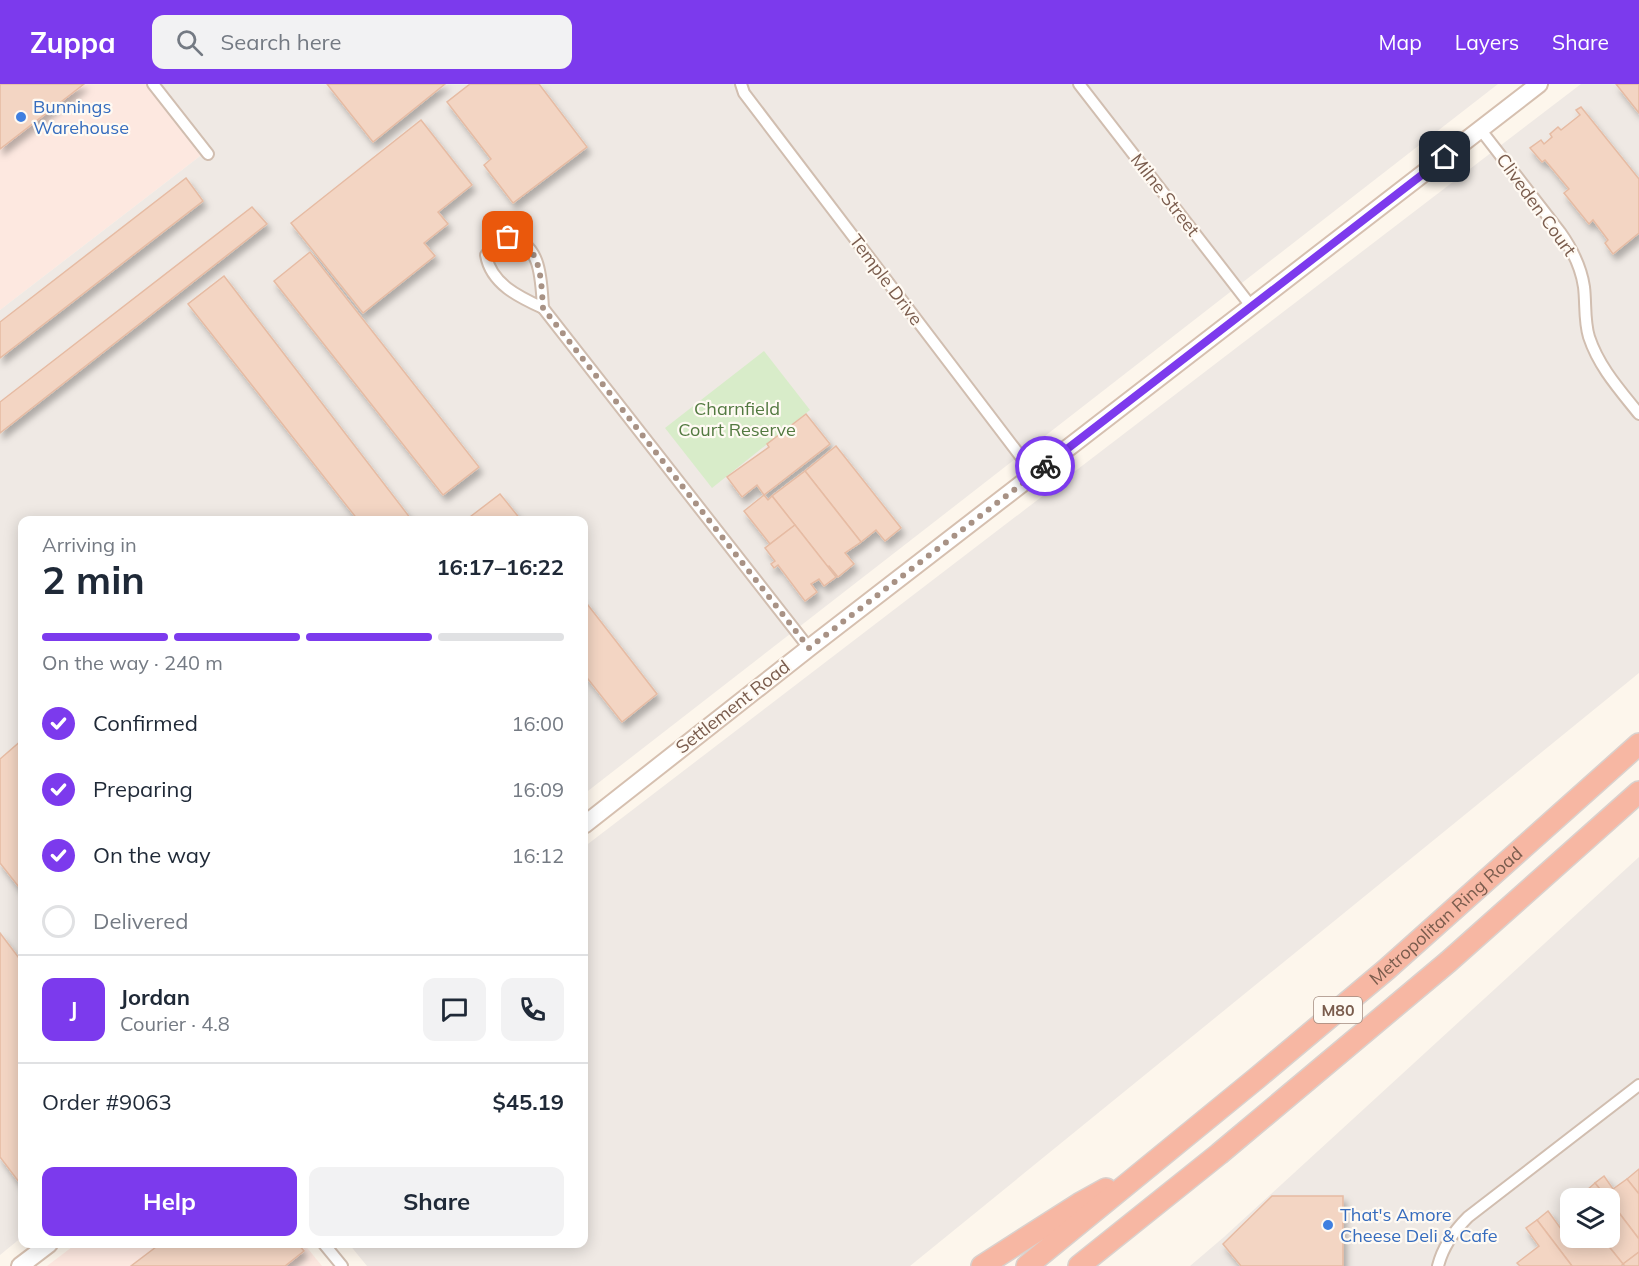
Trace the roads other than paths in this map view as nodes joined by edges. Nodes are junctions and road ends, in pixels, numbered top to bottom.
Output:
1 (153, 84) edge
2 (741, 84) edge
3 (1079, 84) edge
4 (1539, 84) edge
5 (1480, 129) junction
6 (208, 154) dead end
7 (1251, 306) junction
8 (543, 308) junction
9 (1639, 414) edge
10 (1034, 474) junction
11 (809, 648) junction
12 (1639, 744) edge
13 (1639, 792) edge
14 (588, 822) edge
15 (1639, 1085) edge
16 (1152, 1163) junction
17 (44, 1248) edge
18 (327, 1248) edge
19 (20, 1266) edge
20 (342, 1266) edge
21 (982, 1266) edge
22 (1027, 1266) edge
23 (1079, 1266) edge
24 (1438, 1266) edge

1 - 6 street
2 - 10 street, Temple Drive
3 - 7 street, Milne Street
4 - 5 main road, Settlement Road
5 - 7 main road, Settlement Road
5 - 9 street, Cliveden Court
7 - 10 main road, Settlement Road
8 - 8 street
8 - 11 street
10 - 11 main road, Settlement Road
11 - 14 main road, Settlement Road
12 - 16 highway, Metropolitan Ring Road / M80
13 - 23 highway, Metropolitan Ring Road / M80
15 - 24 street
16 - 21 highway
16 - 22 highway, Metropolitan Ring Road / M80
17 - 19 main road
18 - 20 street

